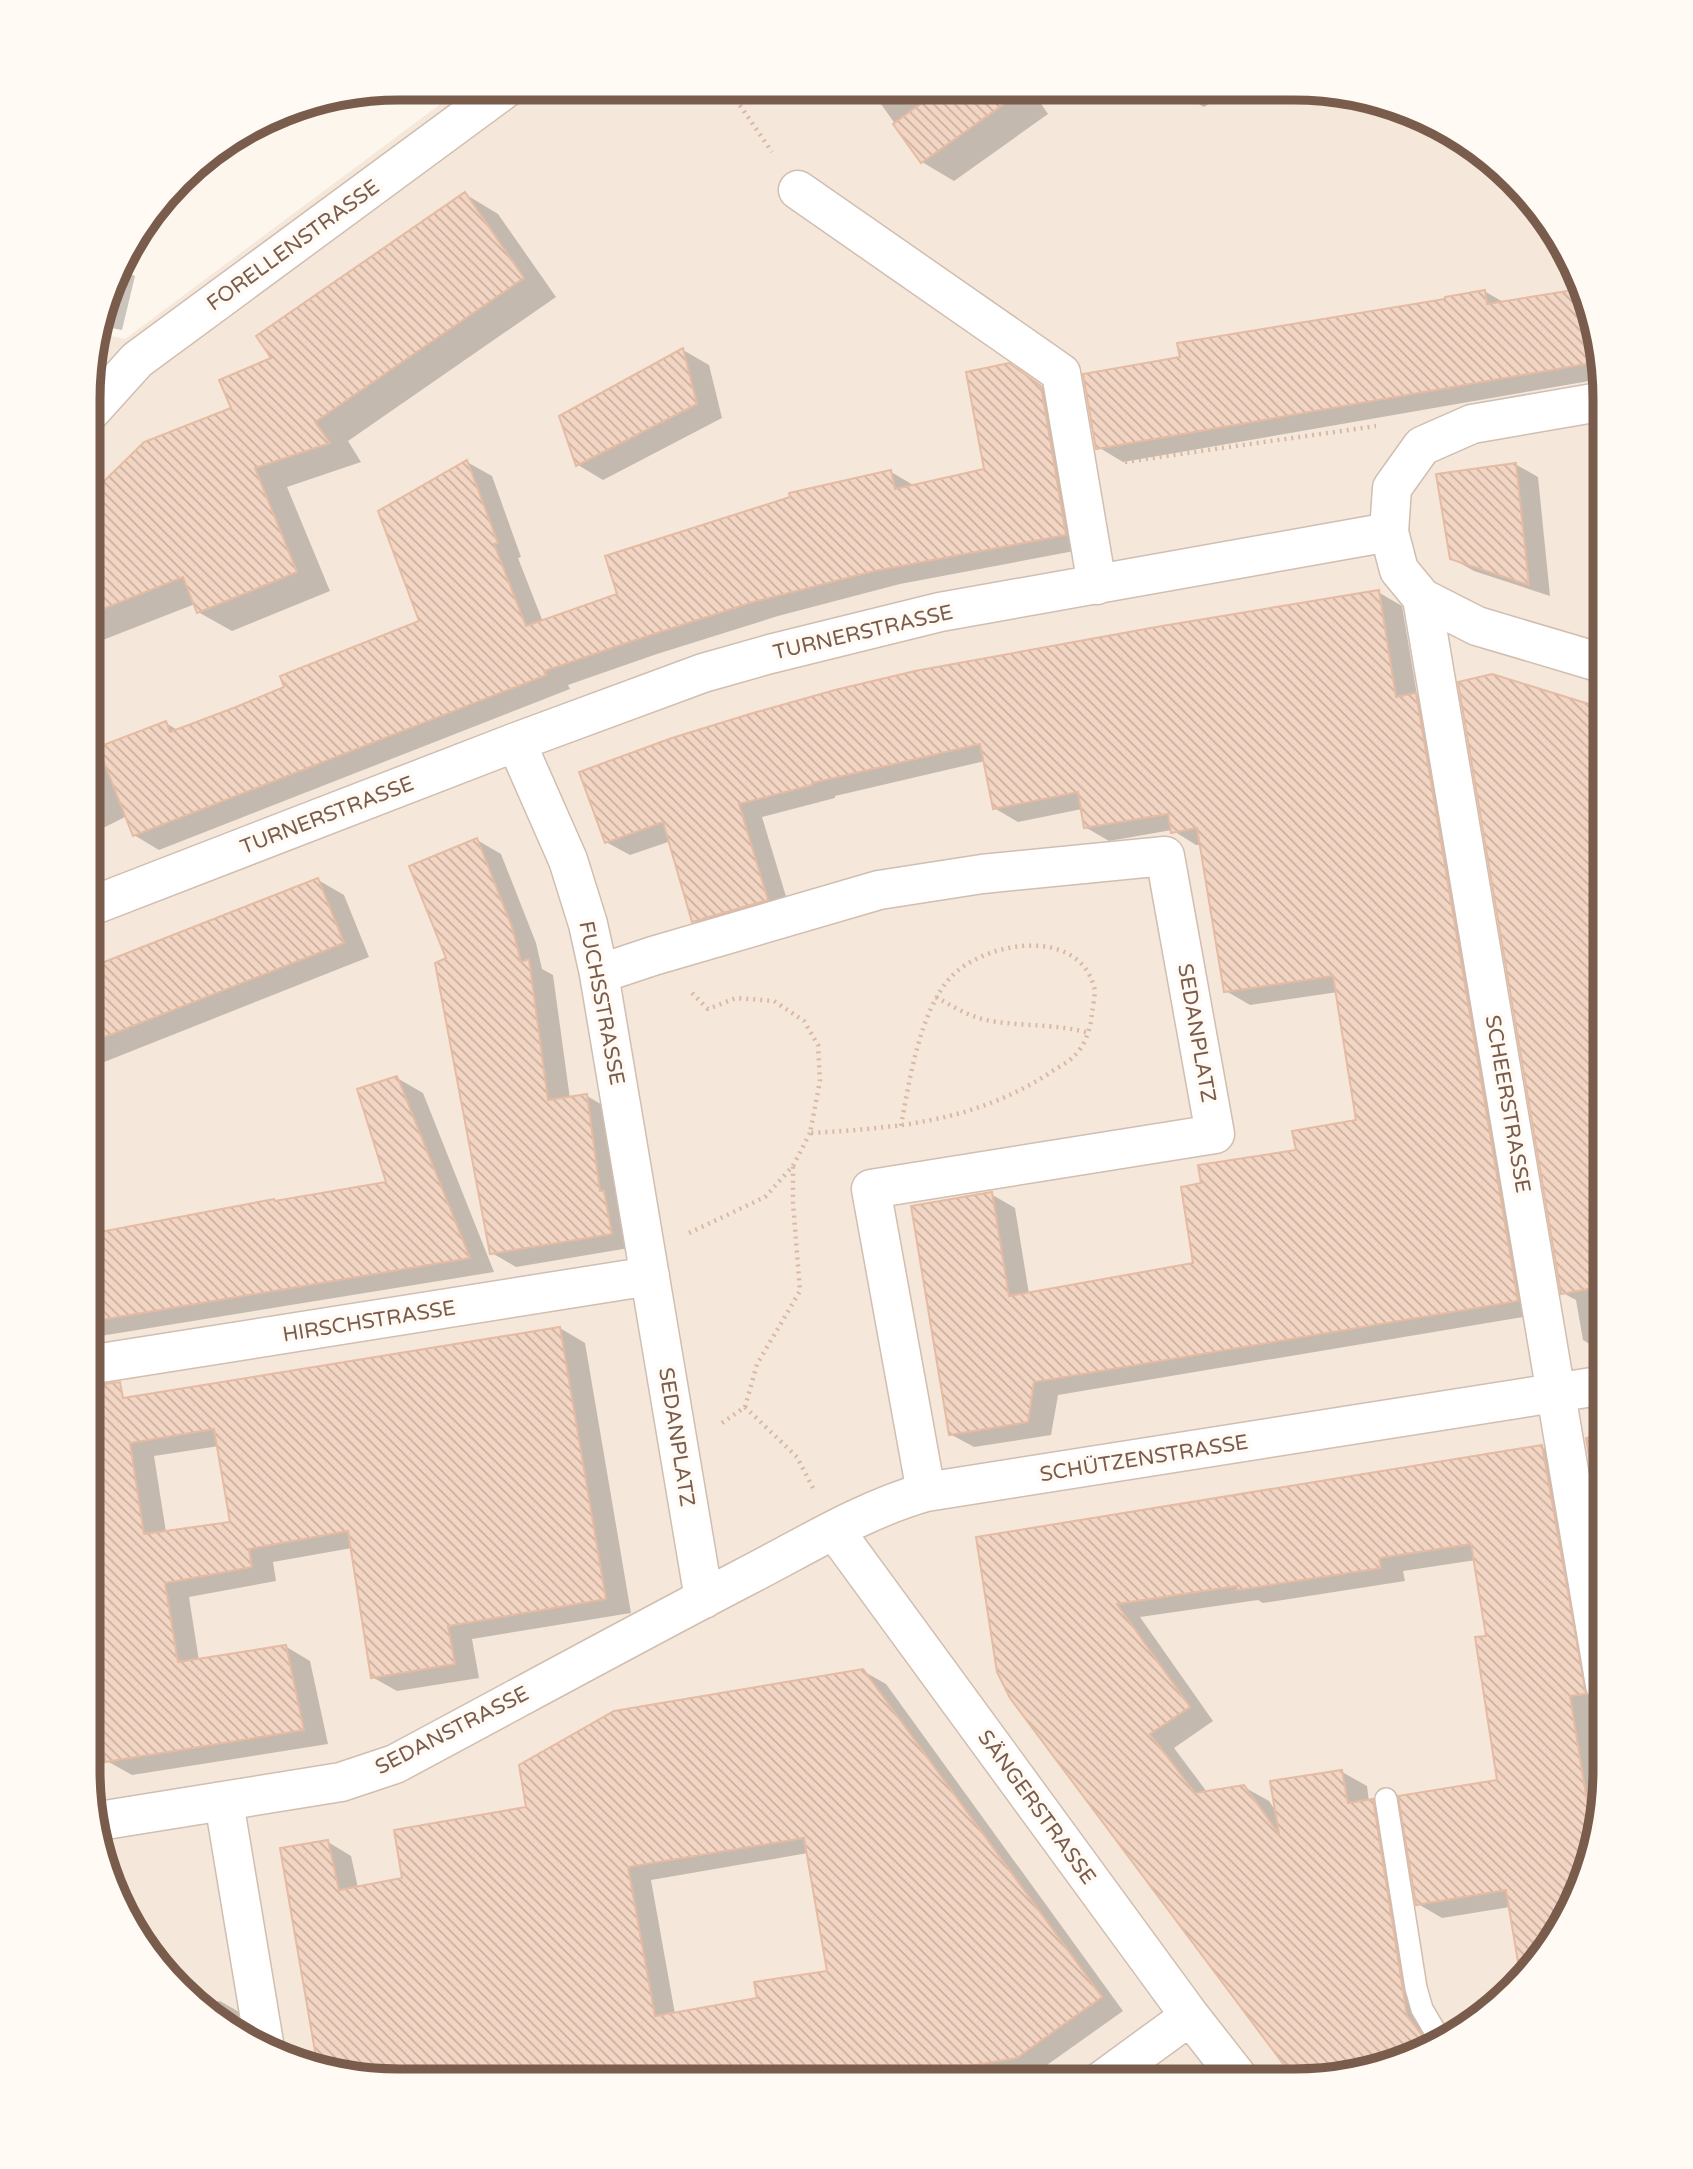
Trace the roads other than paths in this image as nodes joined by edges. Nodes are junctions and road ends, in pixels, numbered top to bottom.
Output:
1 (490, 100) edge
2 (798, 190) road end
3 (100, 401) edge
4 (1593, 403) edge
5 (1389, 532) junction
6 (1097, 585) junction
7 (1422, 598) junction
8 (1593, 660) edge
9 (516, 742) junction
10 (100, 903) edge
11 (599, 974) junction
12 (647, 1260) junction
13 (100, 1363) edge
14 (1593, 1387) edge
15 (1556, 1392) junction
16 (926, 1492) junction
17 (835, 1531) junction
18 (1593, 1579) edge
19 (704, 1599) junction
20 (1386, 1799) dead end
21 (224, 1802) junction
22 (104, 1820) edge
23 (1190, 2016) junction
24 (1436, 2033) edge
25 (263, 2036) edge
26 (1117, 2069) edge
27 (1232, 2069) edge

1 - 3 street, FORELLENSTRASSE
2 - 6 street
4 - 5 street
5 - 6 street, TURNERSTRASSE
5 - 7 street, SCHEERSTRASSE
6 - 9 street, TURNERSTRASSE
7 - 8 street
7 - 15 street, SCHEERSTRASSE
9 - 10 street, TURNERSTRASSE
9 - 11 street, FUCHSSTRASSE
11 - 12 street, FUCHSSTRASSE
11 - 16 street, SEDANPLATZ
12 - 13 street, HIRSCHSTRASSE
12 - 19 street, SEDANPLATZ
14 - 15 street, SCHÜTZENSTRASSE
15 - 16 street, SCHÜTZENSTRASSE
15 - 18 street, SCHEERSTRASSE
16 - 17 street, SCHÜTZENSTRASSE
17 - 19 street, SCHÜTZENSTRASSE
17 - 23 street, SÄNGERSTRASSE
19 - 21 street, SEDANSTRASSE
20 - 24 lane
21 - 22 street, SEDANSTRASSE
21 - 25 street
23 - 26 street
23 - 27 street, SÄNGERSTRASSE

